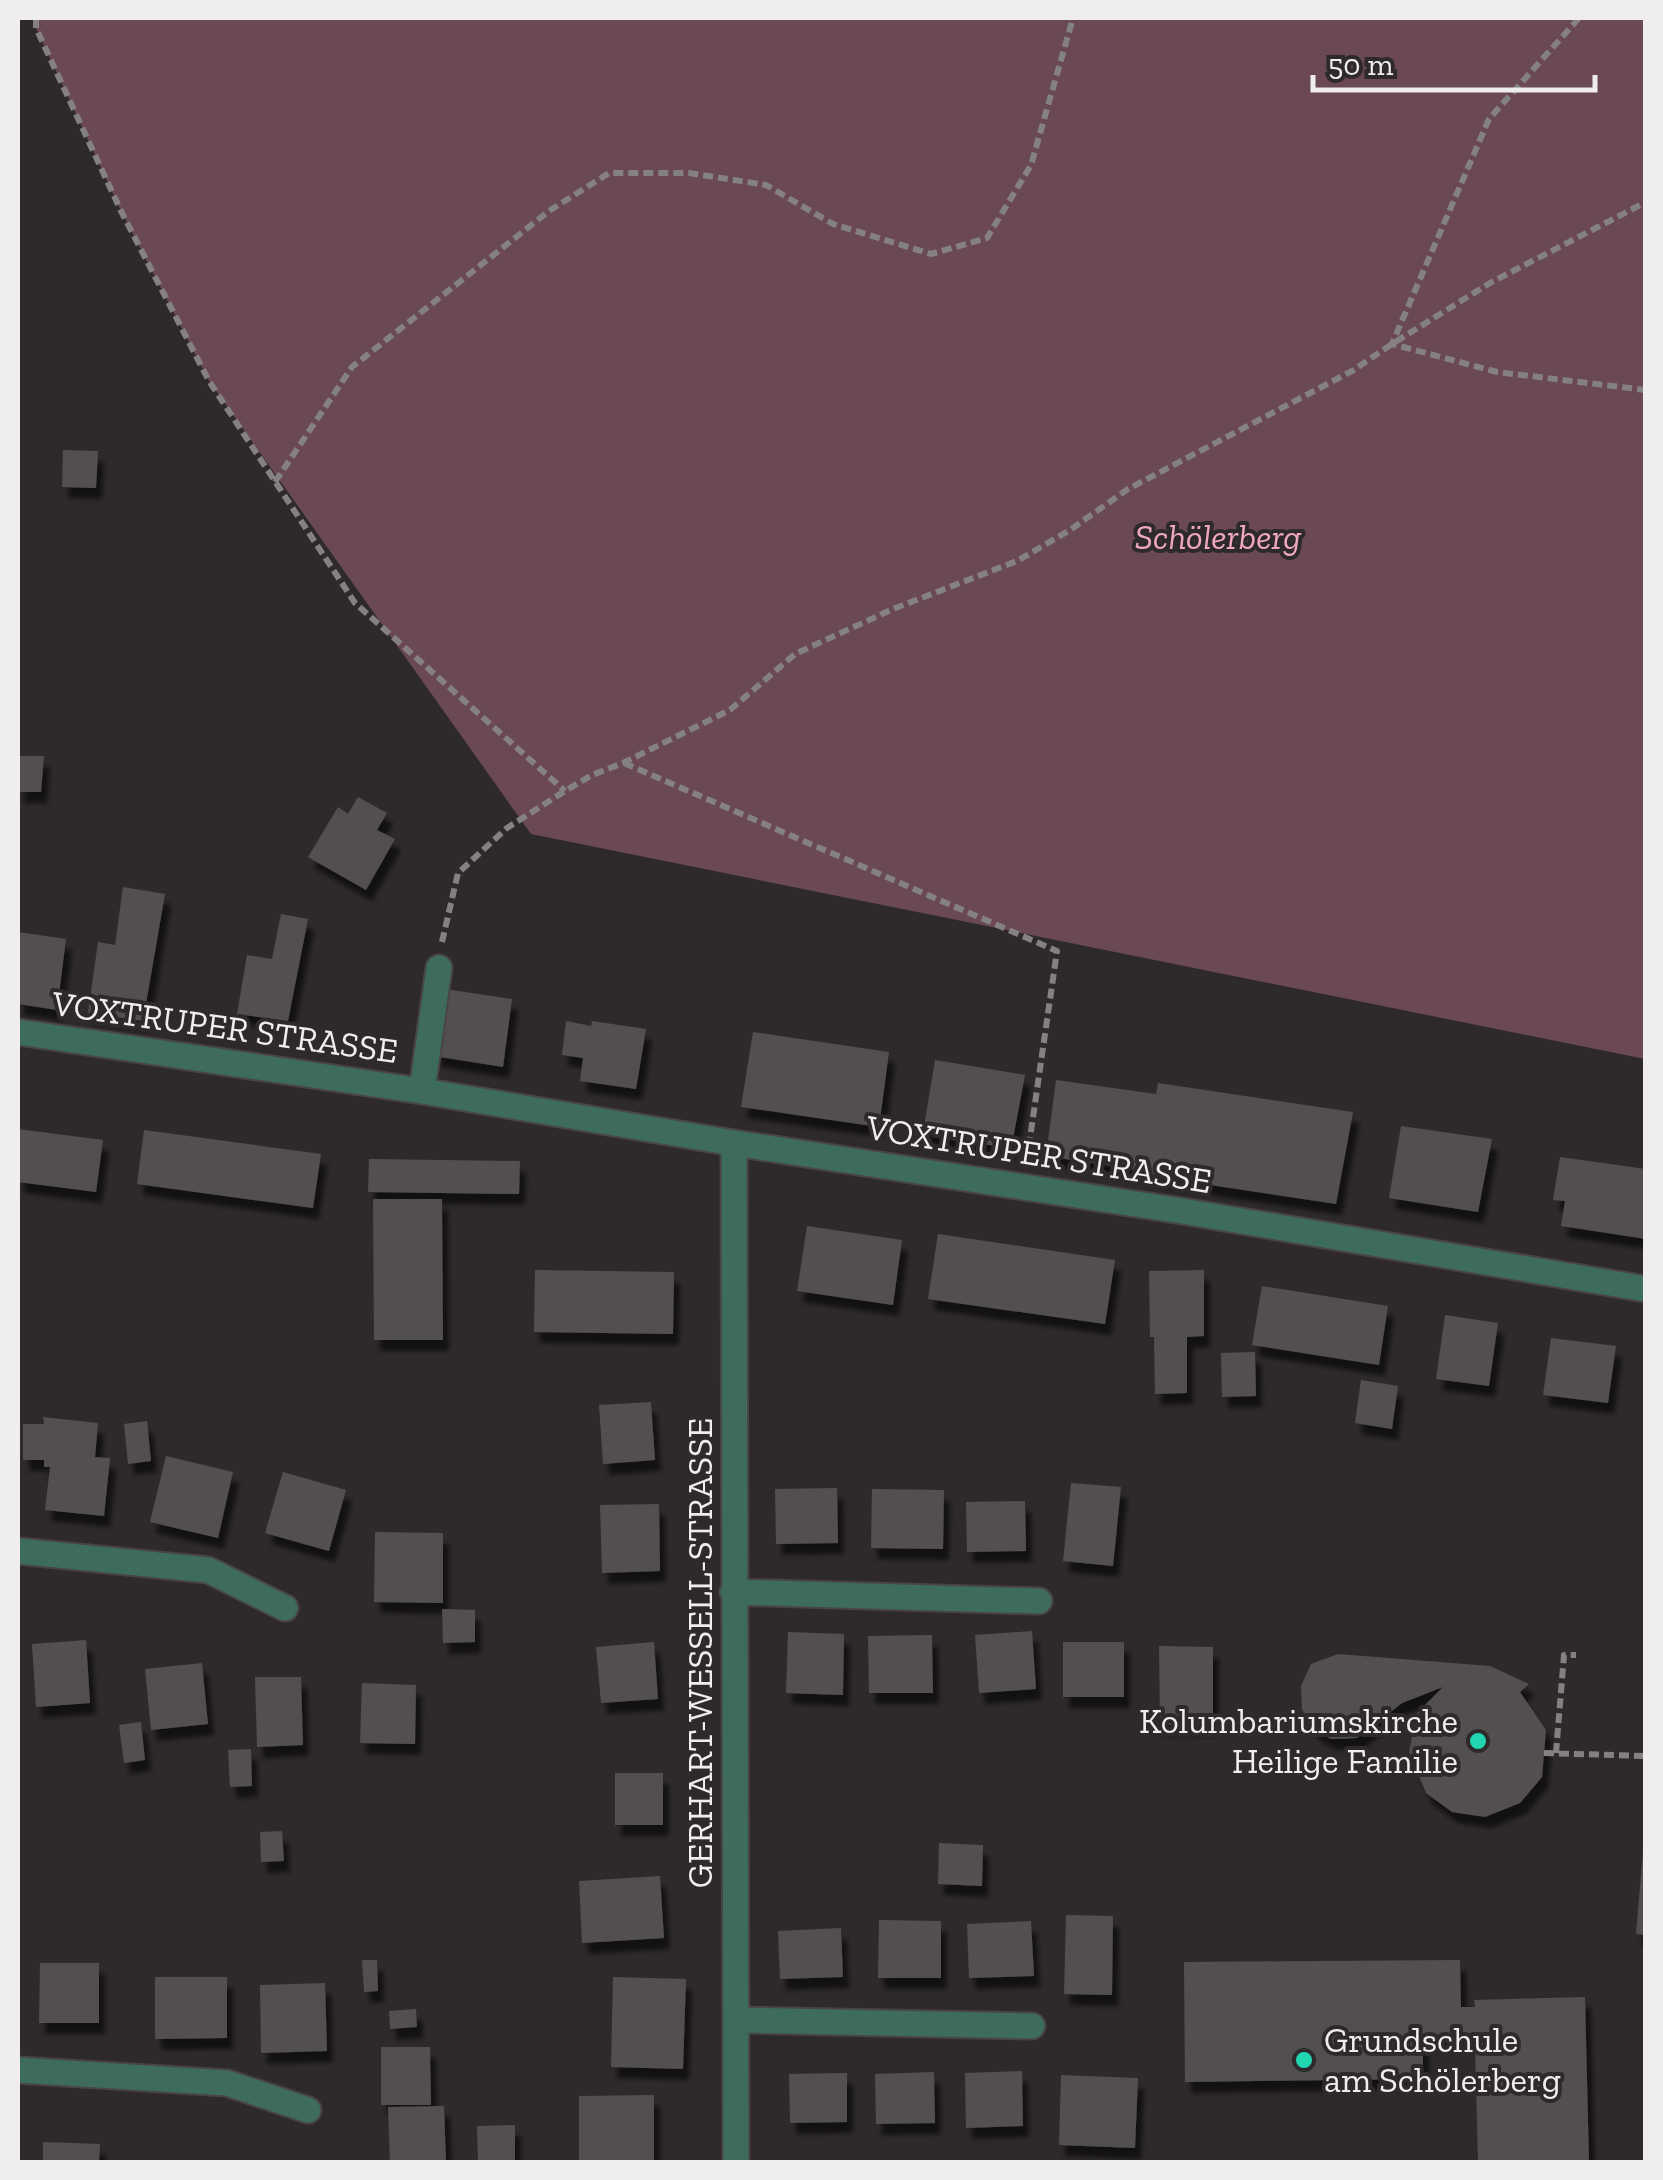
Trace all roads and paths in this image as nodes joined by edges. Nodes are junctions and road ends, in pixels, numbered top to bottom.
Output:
1 (36, 18) edge
2 (1073, 18) edge
3 (1578, 18) edge
4 (1646, 202) edge
5 (1392, 344) junction
6 (1646, 390) edge
7 (275, 482) junction
8 (623, 763) junction
9 (565, 791) junction
10 (439, 968) joint
11 (18, 1032) edge
12 (422, 1090) junction
13 (734, 1143) junction
14 (1024, 1187) junction
15 (1646, 1289) edge
16 (18, 1551) edge
17 (733, 1592) junction
18 (1039, 1600) dead end
19 (284, 1608) dead end
20 (1576, 1655) dead end
21 (1544, 1752) dead end
22 (1556, 1753) junction
23 (1646, 1756) edge
24 (737, 2020) junction
25 (1032, 2026) dead end
26 (18, 2070) edge
27 (308, 2110) dead end
28 (736, 2162) edge

1 - 7 path
2 - 7 path
3 - 5 path
4 - 5 path
5 - 6 path
5 - 8 path
7 - 9 path
8 - 9 path
8 - 14 path
9 - 10 path
10 - 12 street, VOXTRUPER STRASSE
11 - 12 street, VOXTRUPER STRASSE
12 - 13 street, VOXTRUPER STRASSE
13 - 14 street, VOXTRUPER STRASSE
13 - 17 street, GERHART-WESSELL-STRASSE
14 - 15 street, VOXTRUPER STRASSE
16 - 19 street
17 - 18 street
17 - 24 street, GERHART-WESSELL-STRASSE
20 - 22 path
21 - 22 path
22 - 23 path
24 - 25 street
24 - 28 street, GERHART-WESSELL-STRASSE
26 - 27 street

